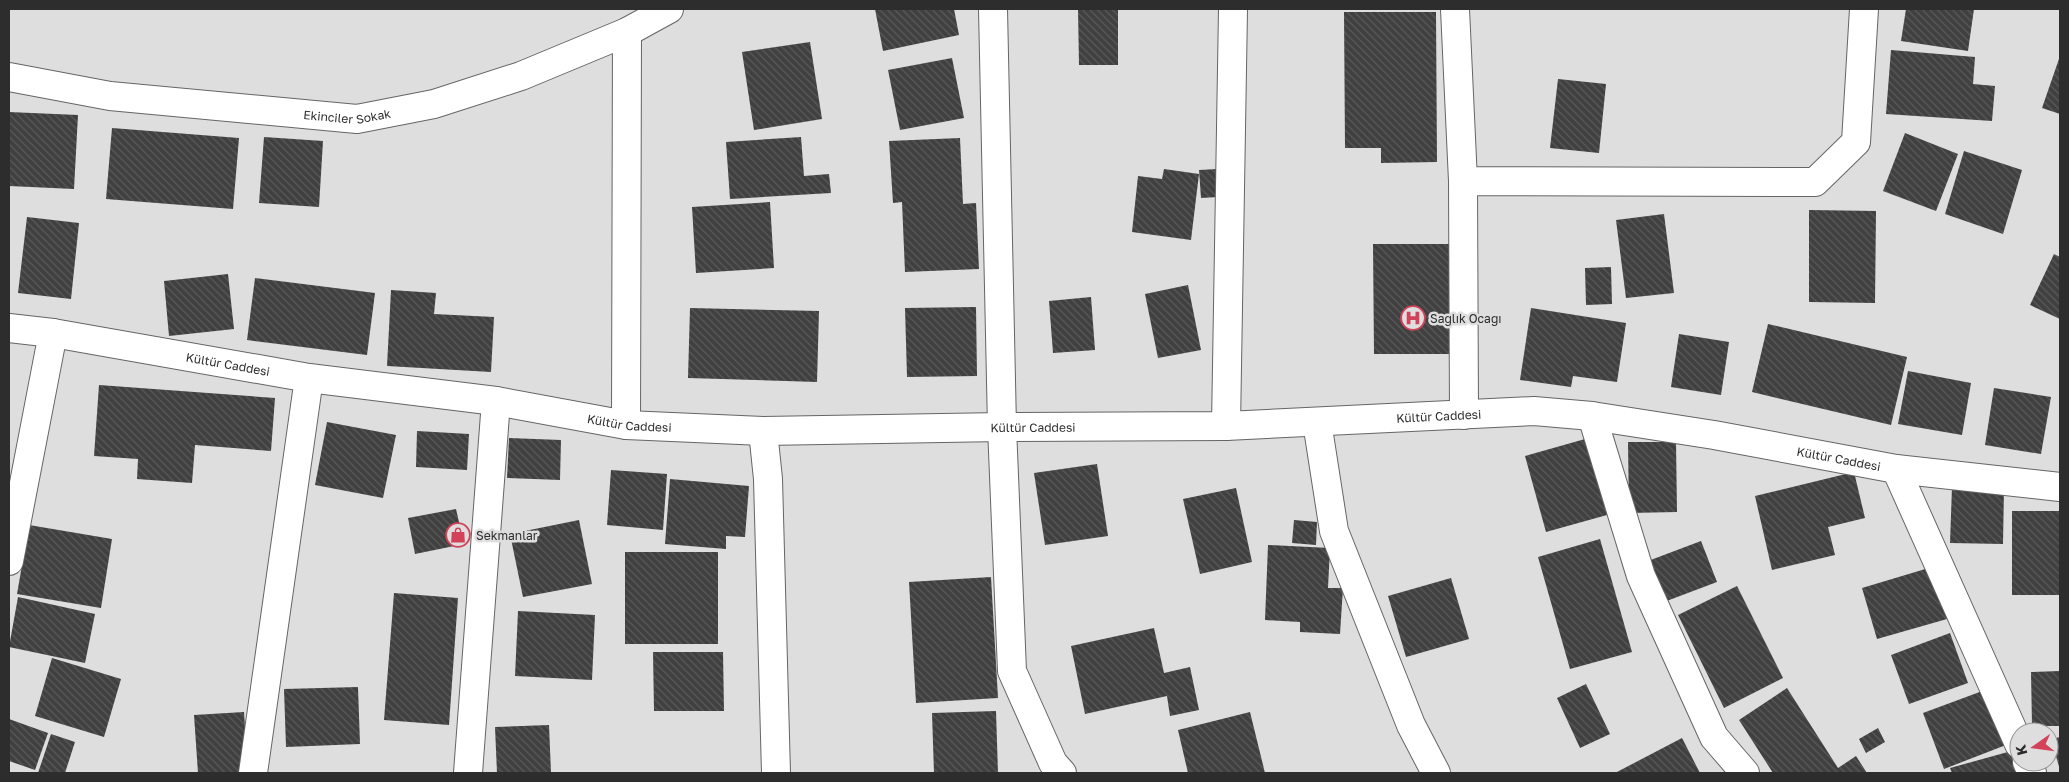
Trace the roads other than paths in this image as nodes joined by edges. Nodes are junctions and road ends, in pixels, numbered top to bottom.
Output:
1 (669, 9) edge
2 (993, 9) edge
3 (1234, 9) edge
4 (1455, 9) edge
5 (1864, 9) edge
6 (627, 32) junction
7 (9, 77) edge
8 (1463, 181) junction
9 (9, 328) edge
10 (53, 333) junction
11 (309, 378) junction
12 (496, 401) junction
13 (1464, 415) junction
14 (1592, 416) junction
15 (1317, 422) junction
16 (626, 425) junction
17 (1226, 426) junction
18 (1002, 427) junction
19 (763, 431) junction
20 (1896, 469) junction
21 (2060, 487) edge
22 (9, 561) edge
23 (2009, 722) edge
24 (253, 773) edge
25 (468, 773) edge
26 (776, 773) edge
27 (1062, 773) edge
28 (1436, 773) edge
29 (1745, 773) edge

1 - 6 street, Ekinciler Sokak
2 - 18 street
3 - 17 street
4 - 8 street
5 - 8 street
6 - 7 street, Ekinciler Sokak
6 - 16 street
8 - 13 street
9 - 10 street, Kültür Caddesi
10 - 11 street, Kültür Caddesi
10 - 22 street
11 - 12 street, Kültür Caddesi
11 - 24 street
12 - 16 street, Kültür Caddesi
12 - 25 street
13 - 14 street, Kültür Caddesi
13 - 15 street, Kültür Caddesi
14 - 20 street, Kültür Caddesi
14 - 29 street
15 - 17 street, Kültür Caddesi
15 - 28 street
16 - 19 street, Kültür Caddesi
17 - 18 street, Kültür Caddesi
18 - 19 street, Kültür Caddesi
18 - 27 street
19 - 26 street
20 - 21 street, Kültür Caddesi
20 - 23 street

